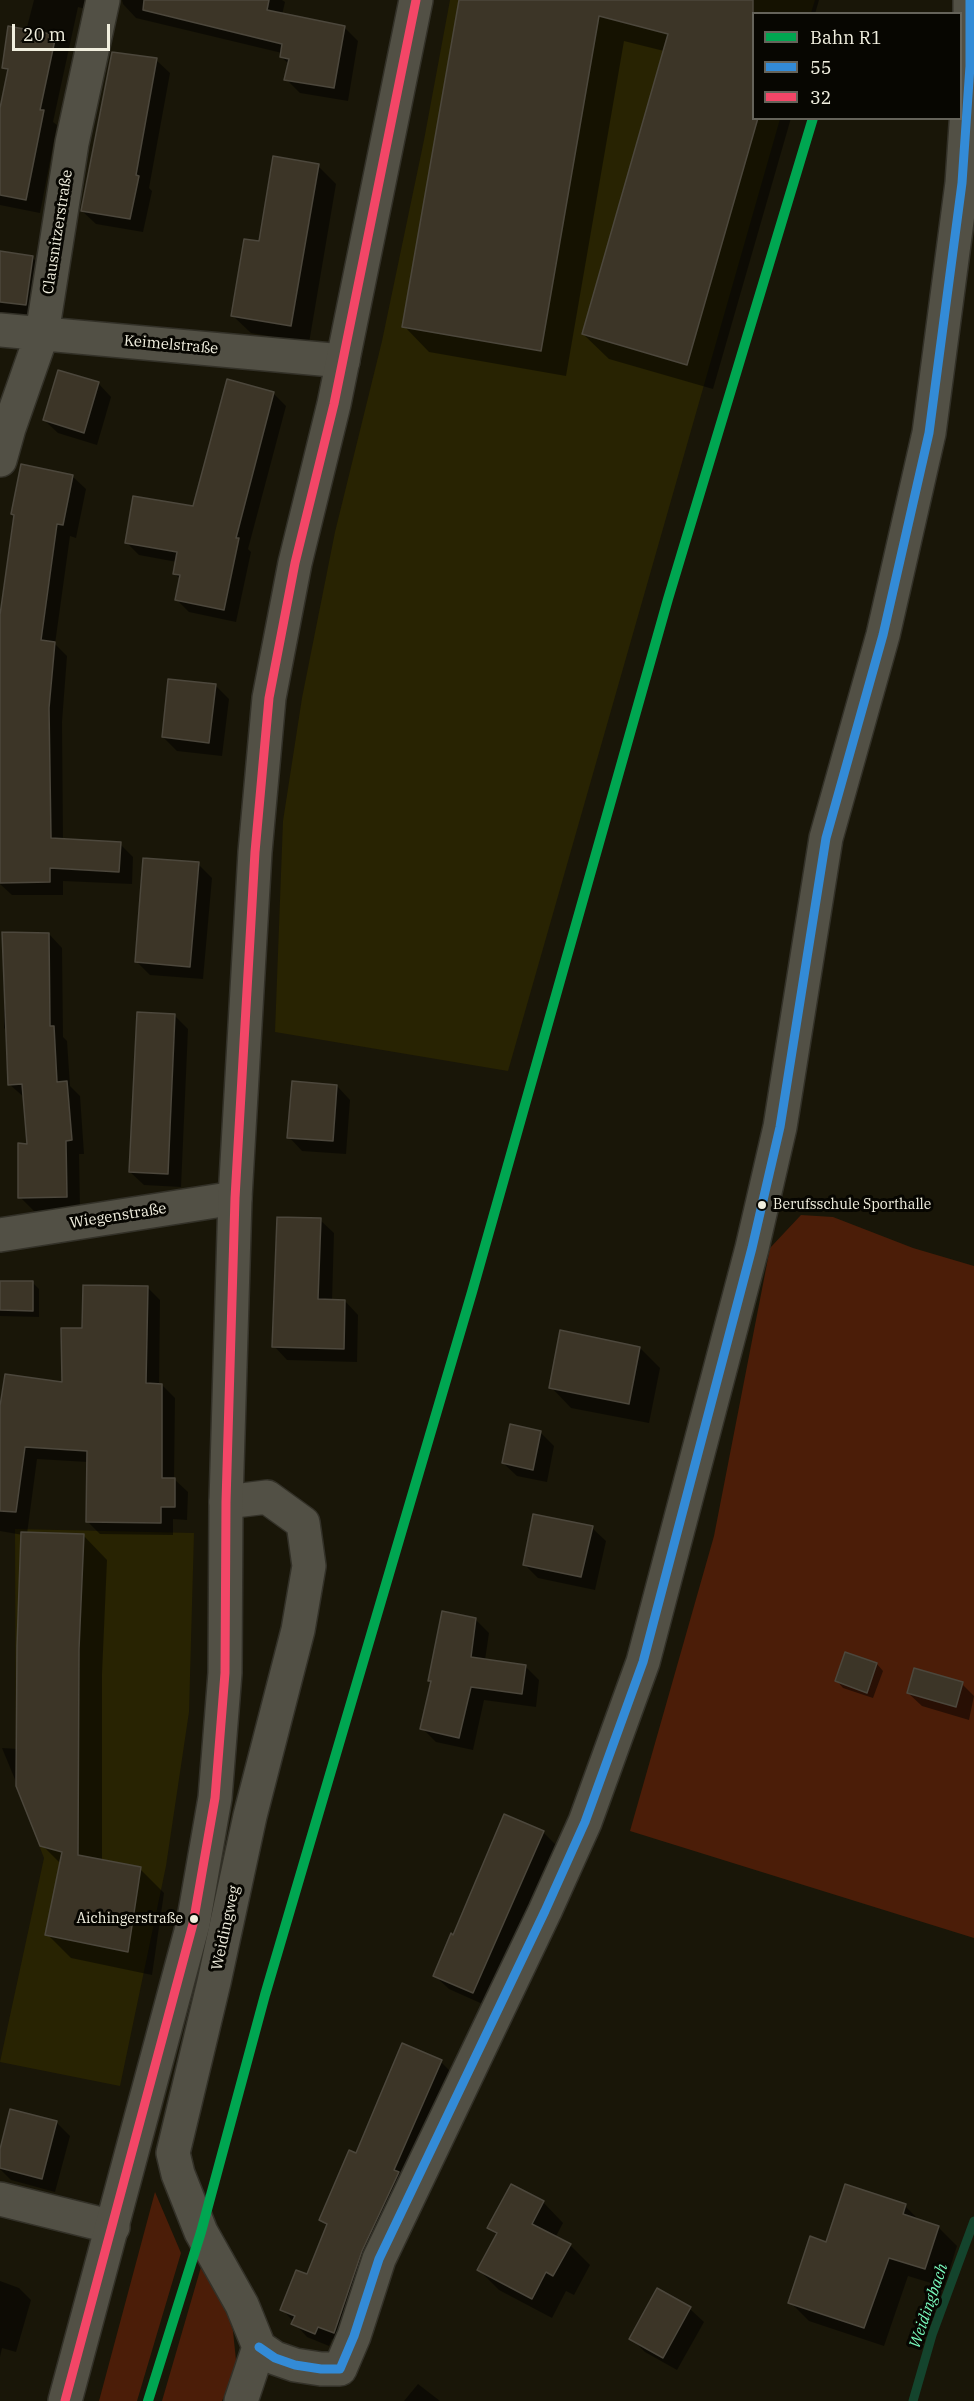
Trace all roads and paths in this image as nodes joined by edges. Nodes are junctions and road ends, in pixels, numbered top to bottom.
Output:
1 (103, 0) edge
2 (416, 0) edge
3 (970, 0) edge
4 (0, 330) edge
5 (42, 334) junction
6 (343, 361) junction
7 (0, 460) edge
8 (235, 1198) junction
9 (0, 1220) edge
10 (0, 1235) edge
11 (226, 1502) junction
12 (0, 2199) edge
13 (113, 2227) junction
14 (259, 2347) junction
15 (65, 2401) edge
16 (241, 2401) edge

1 - 5 street, Clausnitzerstraße
2 - 6 street
3 - 14 street
4 - 5 street, Keimelstraße
5 - 6 street, Keimelstraße
5 - 7 street, Clausnitzerstraße
6 - 8 street
8 - 10 street, Wiegenstraße
8 - 11 street
9 - 10 street
11 - 13 street
11 - 14 street, Weidingweg
12 - 13 street
13 - 15 street
14 - 16 street

